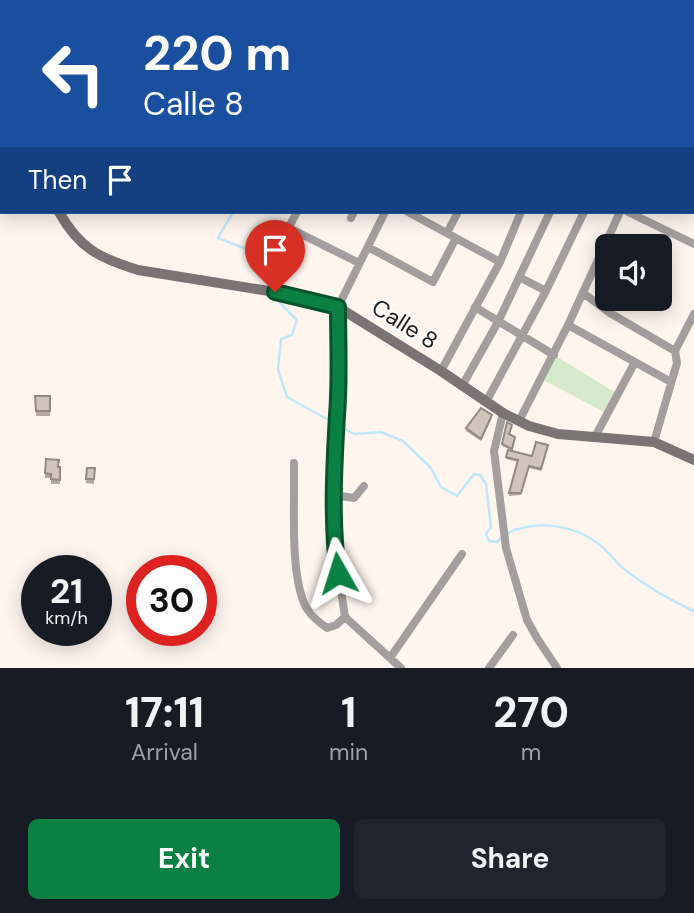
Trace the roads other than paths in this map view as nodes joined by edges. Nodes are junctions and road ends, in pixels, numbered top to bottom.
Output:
1 (60, 214) edge
2 (296, 214) edge
3 (385, 214) edge
4 (418, 214) edge
5 (457, 214) edge
6 (521, 214) edge
7 (549, 214) edge
8 (582, 214) edge
9 (619, 214) edge
10 (632, 214) edge
11 (289, 228) junction
12 (447, 233) junction
13 (456, 238) junction
14 (694, 244) edge
15 (278, 247) dead end
16 (368, 247) junction
17 (500, 262) junction
18 (359, 264) junction
19 (519, 277) junction
20 (546, 291) junction
21 (583, 293) junction
22 (338, 307) junction
23 (475, 307) junction
24 (694, 314) edge
25 (498, 322) junction
26 (568, 325) junction
27 (522, 337) junction
28 (675, 351) junction
29 (554, 355) junction
30 (635, 362) junction
31 (441, 371) junction
32 (671, 382) junction
33 (462, 386) junction
34 (486, 402) junction
35 (503, 414) junction
36 (519, 421) junction
37 (596, 435) junction
38 (654, 442) junction
39 (694, 460) edge
40 (294, 463) dead end
41 (364, 486) dead end
42 (334, 495) junction
43 (354, 498) junction
44 (349, 507) dead end
45 (462, 554) dead end
46 (345, 617) junction
47 (513, 635) dead end
48 (390, 658) junction
49 (401, 668) edge
50 (489, 668) edge
51 (557, 668) edge

1 - 22 street, Calle 8
2 - 11 street
3 - 16 street
4 - 12 street
5 - 12 street
6 - 17 street
7 - 19 street
8 - 20 street
9 - 21 street
10 - 14 street
11 - 15 street
11 - 18 street
12 - 13 street
13 - 16 street
13 - 17 street
16 - 18 street
17 - 23 street
18 - 22 street
19 - 20 street
19 - 25 street
20 - 27 street
21 - 26 street
21 - 28 street
22 - 31 street, Calle 8
22 - 42 street
23 - 25 street
23 - 31 street
24 - 28 street
25 - 27 street
25 - 33 street
26 - 29 street
26 - 30 street
27 - 29 street
27 - 34 street
28 - 32 street
29 - 36 street
30 - 32 street
30 - 37 street
31 - 33 street, Calle 8
32 - 38 street
33 - 34 street, Calle 8
34 - 35 street, Calle 8
35 - 36 street, Calle 8
35 - 51 street
36 - 37 street, Calle 8
37 - 38 street, Calle 8
38 - 39 street, Calle 8
40 - 46 street
41 - 43 street
42 - 43 street
42 - 46 street
43 - 44 street
45 - 48 street
46 - 48 street
47 - 50 street
48 - 49 street

